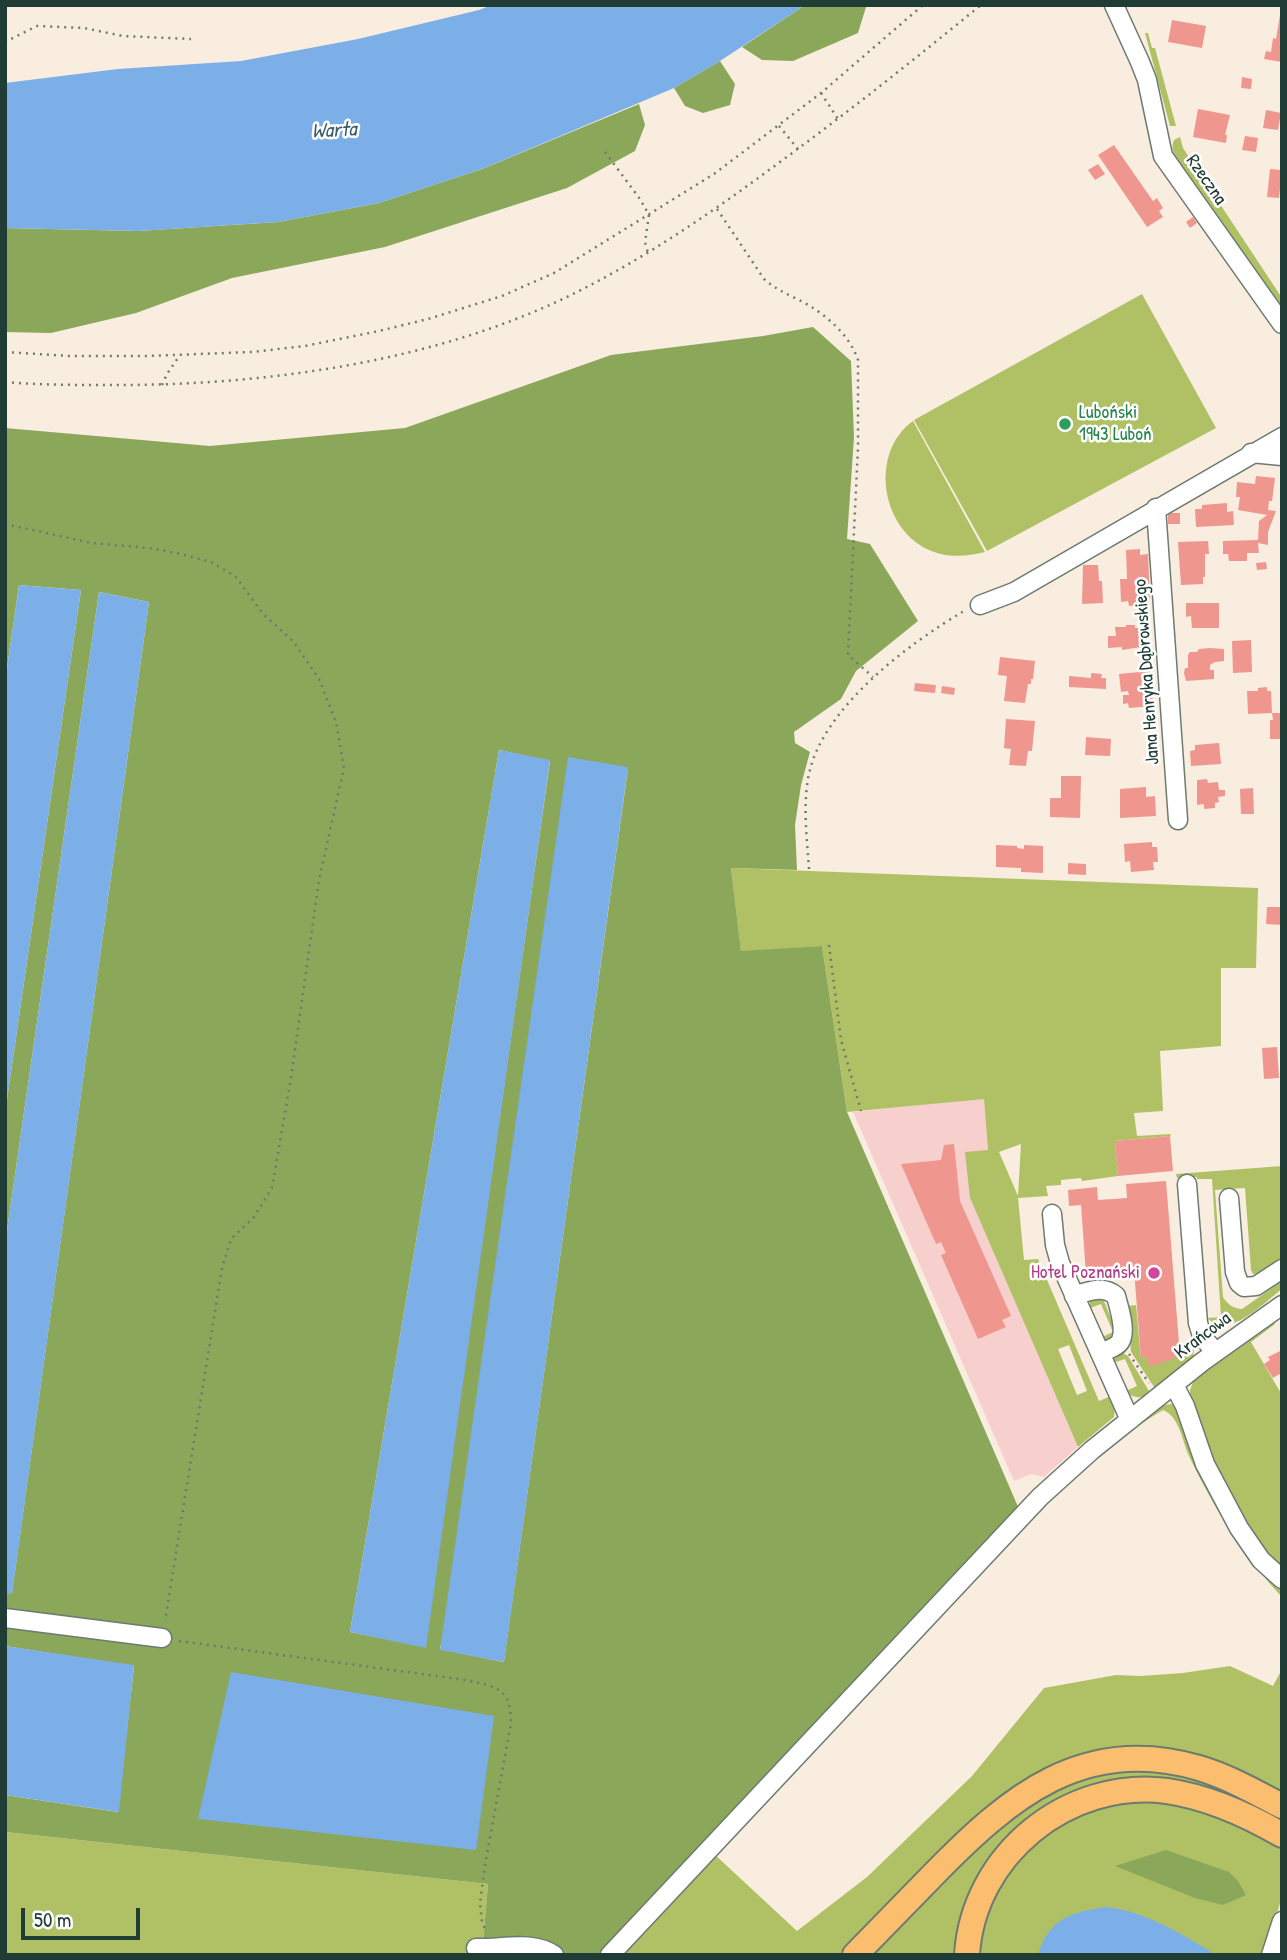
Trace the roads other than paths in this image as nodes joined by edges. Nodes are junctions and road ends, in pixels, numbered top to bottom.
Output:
1 (1114, 5) edge
2 (1282, 324) edge
3 (1282, 437) edge
4 (1251, 453) junction
5 (1282, 456) edge
6 (1157, 515) junction
7 (980, 604) road end
8 (1178, 820) dead end
9 (1187, 1184) dead end
10 (1229, 1198) dead end
11 (1052, 1214) dead end
12 (1282, 1269) edge
13 (1074, 1296) junction
14 (1282, 1305) edge
15 (1215, 1352) junction
16 (1100, 1353) junction
17 (1174, 1385) junction
18 (1130, 1420) junction
19 (1282, 1579) edge
20 (5, 1618) edge
21 (162, 1638) road end
22 (1282, 1806) edge
23 (1282, 1835) edge
24 (1282, 1921) edge
25 (476, 1948) dead end
26 (554, 1955) edge
27 (610, 1955) edge
28 (855, 1955) edge
29 (967, 1955) edge
30 (1271, 1955) edge

1 - 2 street, Rzeczna
3 - 4 street
4 - 5 street
4 - 6 street
6 - 7 street
6 - 8 street, Jana Henryka Dąbrowskiego
9 - 15 street
10 - 12 street
11 - 13 street
13 - 16 street
13 - 16 street
14 - 15 street, Krańcowa
15 - 17 street, Krańcowa
16 - 18 street
17 - 18 street, Krańcowa
17 - 19 street
18 - 27 street, Krańcowa
20 - 21 street
22 - 28 highway
23 - 29 highway
24 - 30 street
25 - 26 street

